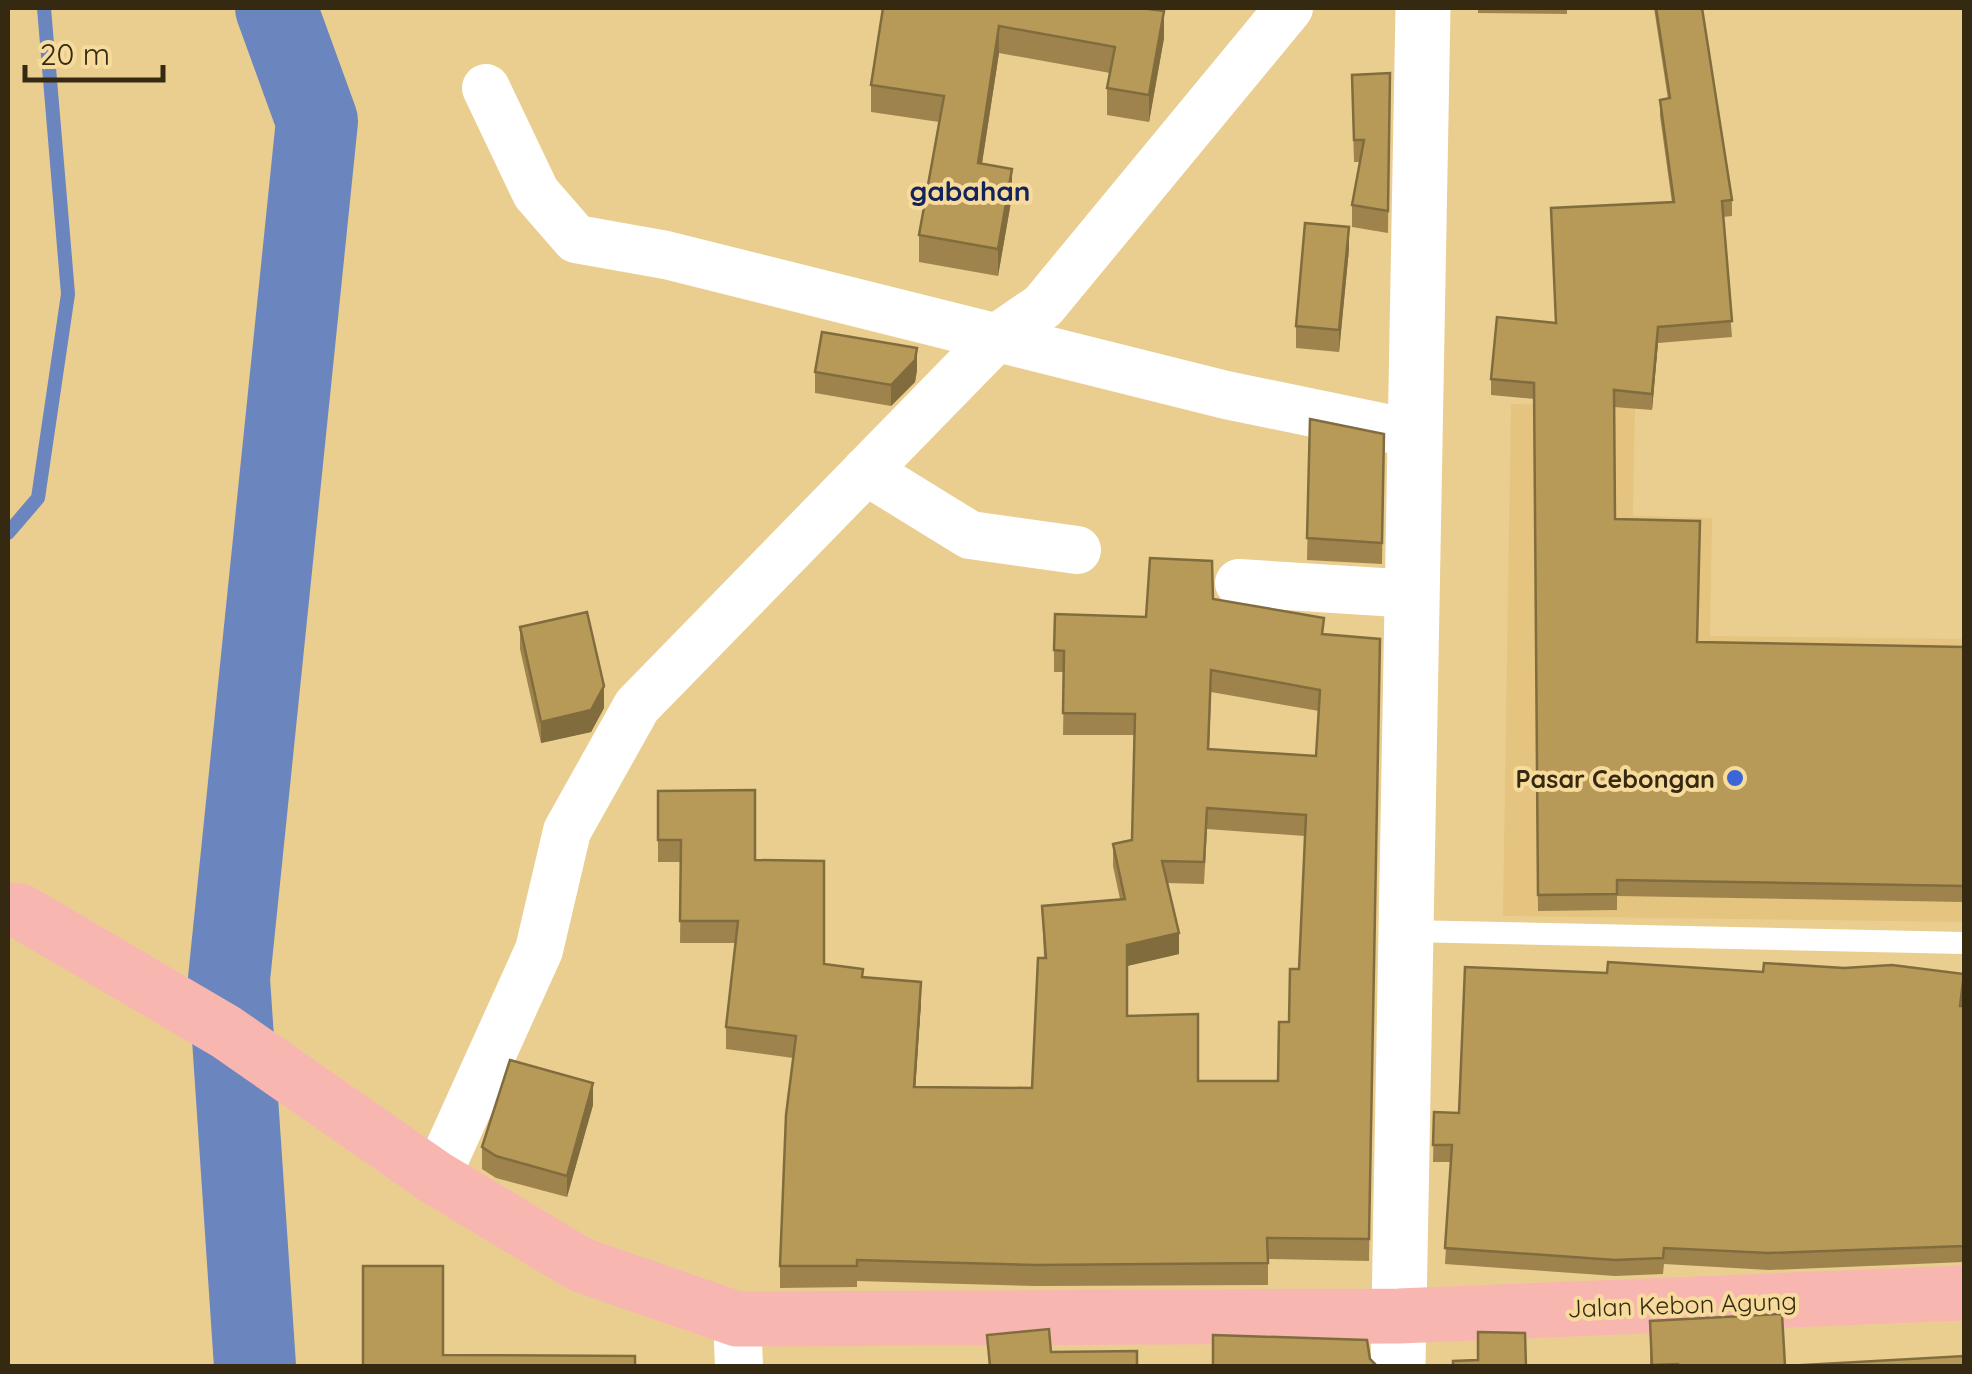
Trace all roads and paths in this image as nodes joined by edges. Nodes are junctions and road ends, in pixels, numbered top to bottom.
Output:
1 (1290, 8) edge
2 (1423, 8) edge
3 (486, 88) dead end
4 (994, 338) junction
5 (1415, 434) junction
6 (866, 472) junction
7 (1077, 550) dead end
8 (1239, 584) dead end
9 (1412, 594) junction
10 (12, 908) edge
11 (1406, 931) junction
12 (1964, 943) edge
13 (436, 1178) junction
14 (1964, 1293) edge
15 (1399, 1341) edge
16 (738, 1343) edge

1 - 4 street
2 - 5 main road
3 - 4 street
4 - 5 street
4 - 6 street
5 - 9 main road
6 - 7 street
6 - 13 street
8 - 9 street
9 - 11 main road
10 - 13 main road, Jalan Kebon Agung
11 - 12 lane
11 - 15 main road
13 - 16 main road, Jalan Kebon Agung
14 - 15 main road, Jalan Kebon Agung
15 - 16 main road, Jalan Kebon Agung

